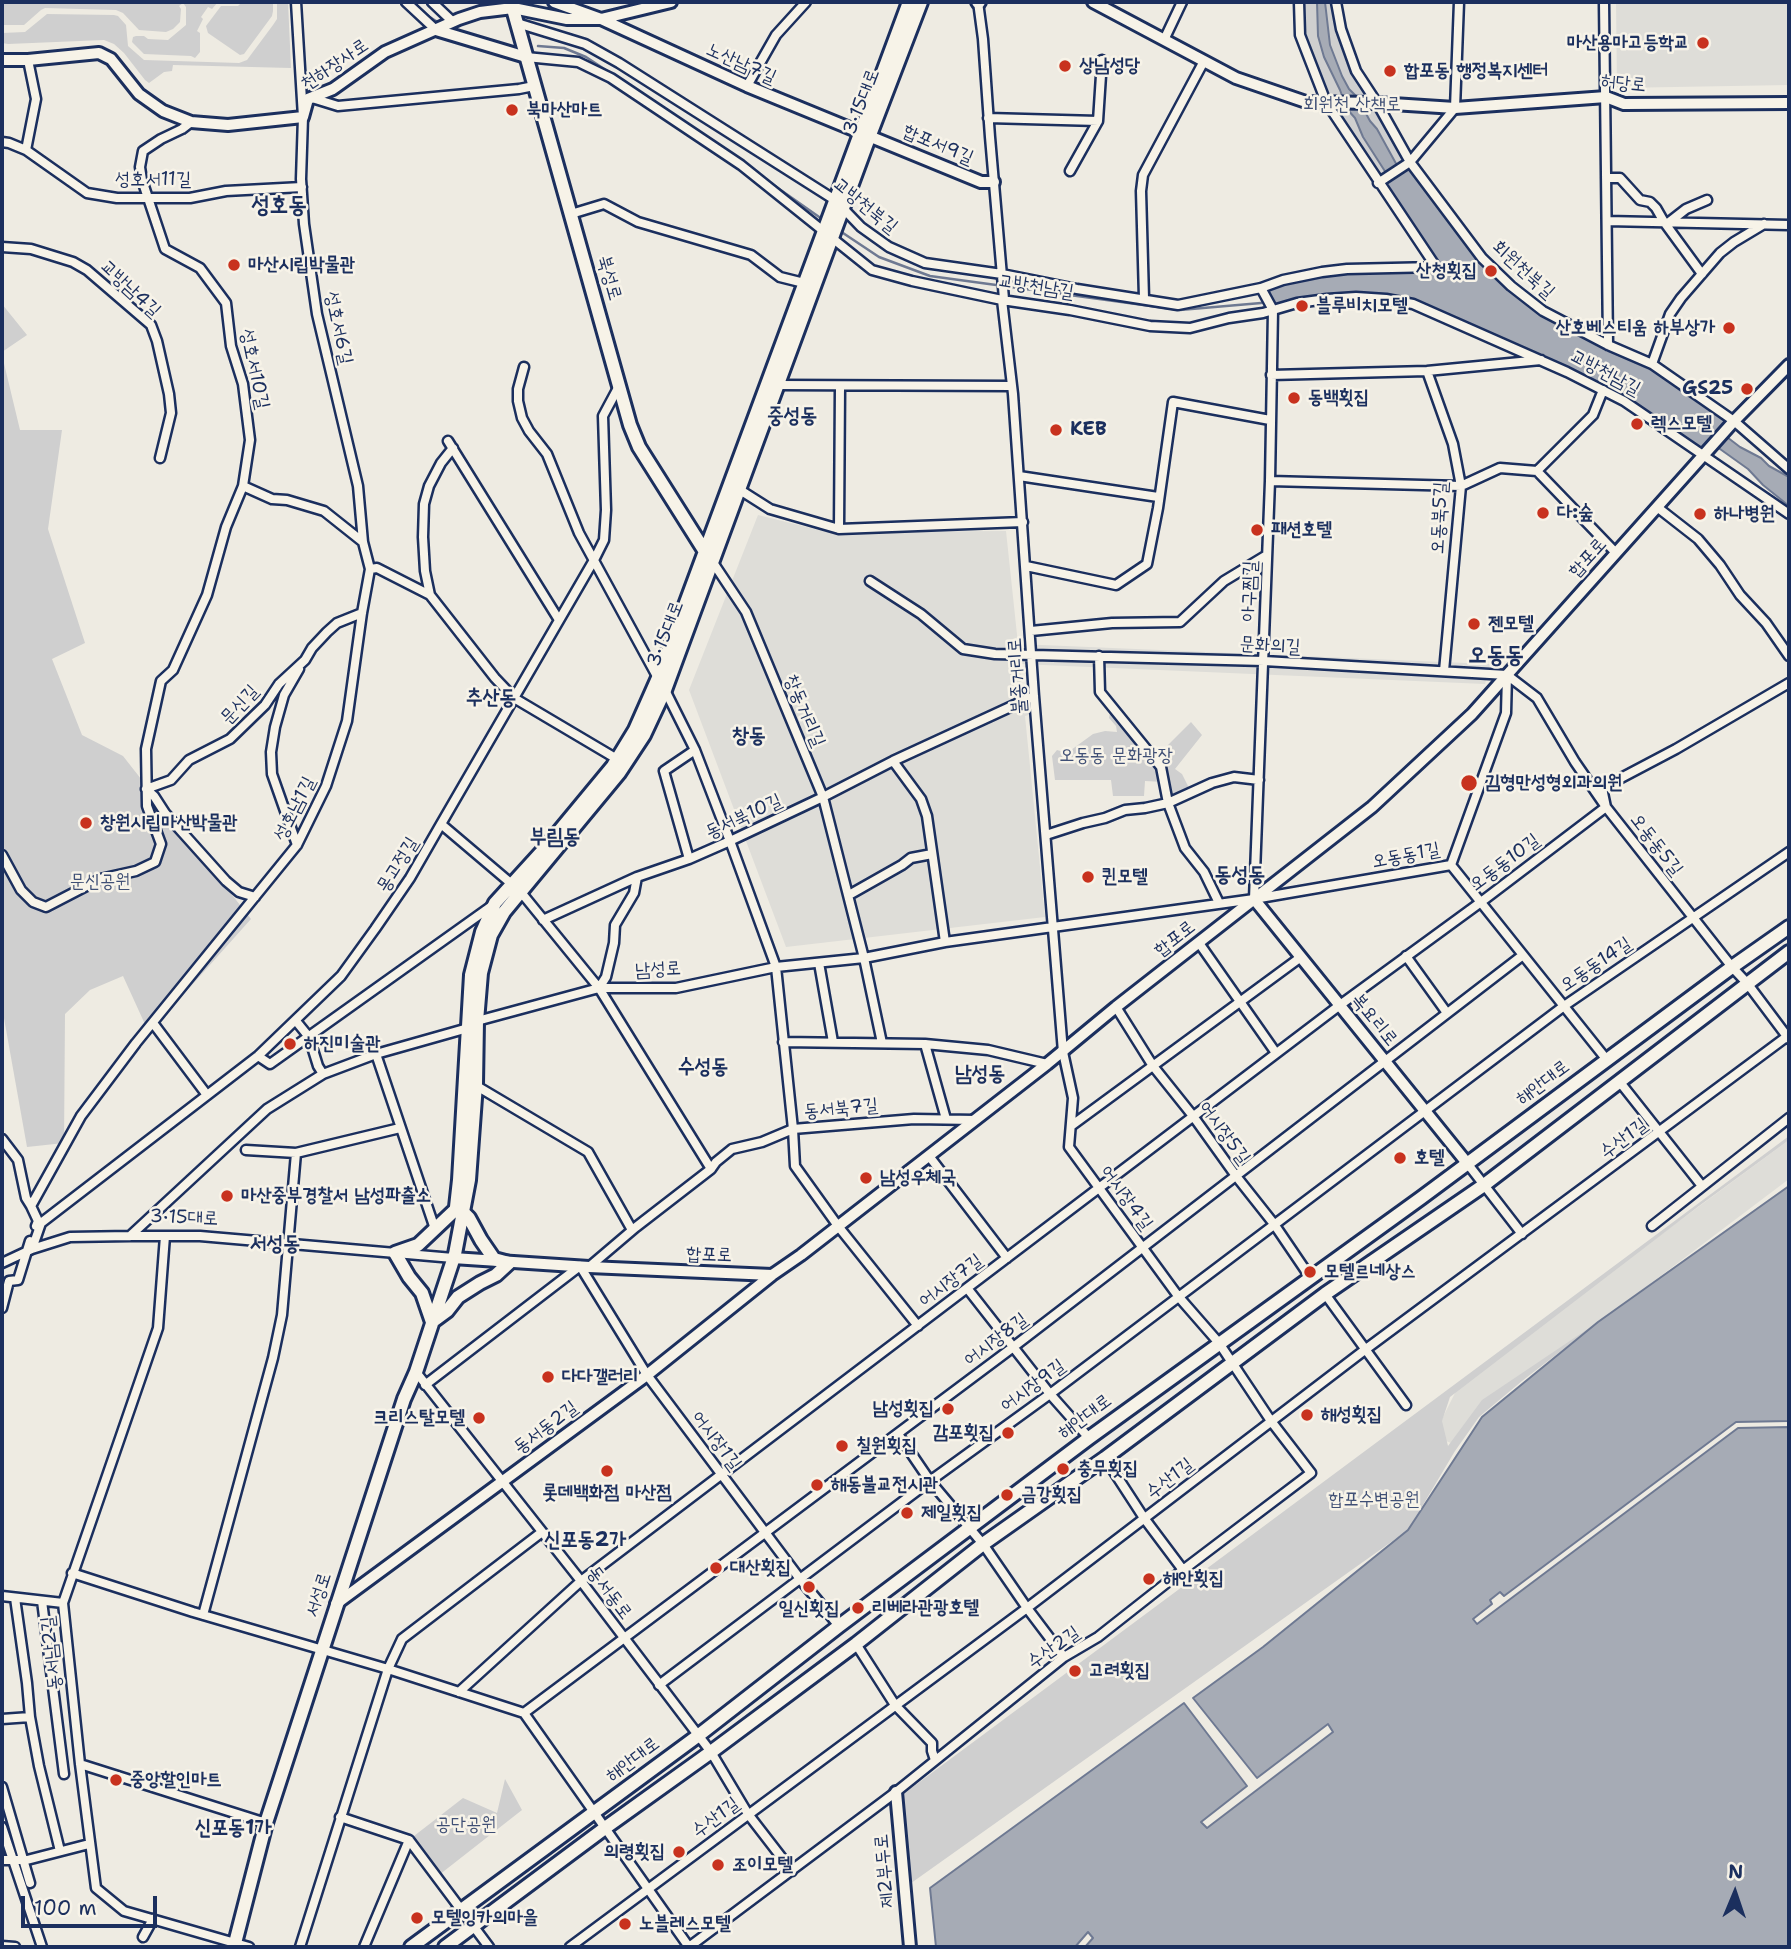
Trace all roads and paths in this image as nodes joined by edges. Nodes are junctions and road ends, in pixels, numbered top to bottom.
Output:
1 (296, 2) edge
2 (406, 2) edge
3 (432, 2) edge
4 (487, 2) edge
5 (554, 2) edge
6 (671, 2) edge
7 (806, 2) edge
8 (909, 2) edge
9 (921, 2) edge
10 (978, 2) edge
11 (1093, 2) edge
12 (1182, 2) edge
13 (1299, 2) edge
14 (1336, 2) edge
15 (1459, 2) edge
16 (1604, 2) edge
17 (512, 5) edge
18 (601, 19) junction
19 (456, 21) junction
20 (517, 23) junction
21 (436, 30) junction
22 (1164, 40) junction
23 (526, 57) junction
24 (2, 60) edge
25 (28, 60) junction
26 (1102, 60) dead end
27 (1204, 61) junction
28 (534, 86) junction
29 (747, 86) junction
30 (1606, 97) junction
31 (312, 98) junction
32 (1325, 102) junction
33 (1374, 103) junction
34 (1789, 103) edge
35 (1455, 108) junction
36 (303, 117) junction
37 (988, 118) junction
38 (1098, 121) junction
39 (191, 122) junction
40 (865, 134) junction
41 (2, 142) edge
42 (26, 150) junction
43 (1410, 162) junction
44 (1070, 171) dead end
45 (1606, 178) junction
46 (994, 182) junction
47 (1378, 183) junction
48 (302, 187) junction
49 (148, 197) junction
50 (1707, 200) dead end
51 (839, 205) junction
52 (571, 214) junction
53 (1606, 221) junction
54 (1666, 223) junction
55 (1764, 224) junction
56 (1789, 225) edge
57 (828, 235) junction
58 (2, 247) edge
59 (1702, 274) junction
60 (1002, 276) junction
61 (804, 283) junction
62 (1261, 288) junction
63 (1144, 298) junction
64 (1003, 299) junction
65 (1273, 310) junction
66 (1608, 345) junction
67 (1541, 360) junction
68 (1652, 364) junction
69 (1789, 365) edge
70 (524, 367) dead end
71 (1427, 371) junction
72 (1272, 375) junction
73 (778, 385) junction
74 (1012, 386) junction
75 (840, 387) junction
76 (618, 388) junction
77 (1604, 390) junction
78 (1270, 421) junction
79 (1734, 421) junction
80 (1703, 455) junction
81 (160, 458) dead end
82 (1789, 469) edge
83 (1537, 471) junction
84 (1019, 476) junction
85 (1270, 481) junction
86 (243, 486) junction
87 (1461, 486) junction
88 (740, 490) junction
89 (1158, 497) junction
90 (1657, 507) junction
91 (1789, 514) edge
92 (1023, 522) junction
93 (839, 529) junction
94 (363, 542) junction
95 (704, 550) junction
96 (1616, 553) junction
97 (1266, 555) junction
98 (594, 560) junction
99 (713, 563) junction
100 (1026, 566) junction
101 (370, 569) junction
102 (870, 581) dead end
103 (430, 595) junction
104 (362, 613) junction
105 (559, 620) junction
106 (1031, 631) junction
107 (1032, 654) junction
108 (1099, 656) junction
109 (1789, 656) edge
110 (305, 660) junction
111 (1264, 661) junction
112 (1444, 671) junction
113 (1507, 675) junction
114 (658, 678) junction
115 (1789, 683) edge
116 (665, 690) junction
117 (1034, 696) junction
118 (514, 698) junction
119 (695, 750) junction
120 (617, 760) junction
121 (893, 761) junction
122 (1259, 780) junction
123 (146, 789) junction
124 (823, 797) junction
125 (1168, 803) junction
126 (1606, 807) junction
127 (441, 824) junction
128 (1046, 835) junction
129 (730, 841) junction
130 (297, 845) junction
131 (1789, 852) edge
132 (932, 854) junction
133 (2, 855) edge
134 (689, 859) junction
135 (1451, 865) junction
136 (637, 877) junction
137 (516, 887) junction
138 (849, 895) junction
139 (254, 897) junction
140 (1254, 899) junction
141 (1219, 902) junction
142 (1480, 902) junction
143 (495, 904) junction
144 (1693, 917) junction
145 (543, 920) junction
146 (1053, 926) junction
147 (1789, 927) edge
148 (945, 942) junction
149 (1199, 943) junction
150 (1789, 952) edge
151 (1523, 955) junction
152 (1406, 956) junction
153 (1301, 957) junction
154 (864, 958) junction
155 (819, 962) junction
156 (776, 967) junction
157 (1732, 967) junction
158 (1747, 983) junction
159 (599, 988) junction
160 (1240, 1002) junction
161 (1340, 1005) junction
162 (1564, 1006) junction
163 (1116, 1007) junction
164 (1447, 1013) junction
165 (296, 1021) junction
166 (153, 1023) junction
167 (473, 1025) junction
168 (309, 1037) junction
169 (1789, 1037) edge
170 (783, 1042) junction
171 (833, 1042) junction
172 (882, 1043) junction
173 (925, 1044) junction
174 (1063, 1052) junction
175 (1276, 1053) junction
176 (376, 1054) junction
177 (258, 1056) junction
178 (1606, 1060) junction
179 (1385, 1061) junction
180 (1047, 1064) junction
181 (1153, 1066) junction
182 (323, 1074) junction
183 (1619, 1081) junction
184 (470, 1083) junction
185 (207, 1095) junction
186 (1424, 1110) junction
187 (1193, 1116) junction
188 (1789, 1118) edge
189 (946, 1119) junction
190 (975, 1120) junction
191 (1071, 1126) junction
192 (400, 1128) junction
193 (793, 1129) junction
194 (1659, 1132) junction
195 (2, 1139) edge
196 (246, 1150) dead end
197 (296, 1153) junction
198 (929, 1156) junction
199 (1467, 1163) junction
200 (711, 1169) junction
201 (1236, 1176) junction
202 (1484, 1185) junction
203 (1702, 1186) junction
204 (1099, 1188) junction
205 (31, 1206) junction
206 (459, 1211) junction
207 (1274, 1224) junction
208 (838, 1226) junction
209 (1651, 1226) dead end
210 (435, 1229) junction
211 (632, 1230) junction
212 (1522, 1234) junction
213 (130, 1236) junction
214 (166, 1236) junction
215 (289, 1244) junction
216 (1142, 1247) junction
217 (29, 1250) junction
218 (396, 1253) junction
219 (453, 1258) junction
220 (1007, 1258) junction
221 (2, 1263) edge
222 (509, 1263) junction
223 (584, 1267) junction
224 (772, 1275) junction
225 (1310, 1277) junction
226 (967, 1289) junction
227 (1325, 1294) junction
228 (1178, 1296) junction
229 (2, 1308) edge
230 (432, 1322) junction
231 (918, 1325) junction
232 (1219, 1343) junction
233 (1012, 1348) junction
234 (1366, 1349) junction
235 (1233, 1363) junction
236 (416, 1372) junction
237 (647, 1375) junction
238 (425, 1385) junction
239 (1050, 1394) junction
240 (1406, 1405) dead end
241 (1271, 1421) junction
242 (898, 1434) junction
243 (1089, 1438) junction
244 (1105, 1458) junction
245 (722, 1475) junction
246 (930, 1481) junction
247 (502, 1483) junction
248 (1144, 1518) junction
249 (970, 1528) junction
250 (542, 1532) junction
251 (766, 1533) junction
252 (984, 1544) junction
253 (1183, 1570) junction
254 (72, 1573) junction
255 (800, 1579) junction
256 (581, 1581) junction
257 (2, 1596) edge
258 (15, 1598) junction
259 (42, 1601) junction
260 (63, 1604) junction
261 (336, 1604) junction
262 (1027, 1608) junction
263 (203, 1615) junction
264 (839, 1626) junction
265 (624, 1639) junction
266 (856, 1644) junction
267 (321, 1650) junction
268 (1064, 1657) junction
269 (388, 1669) junction
270 (659, 1685) junction
271 (459, 1692) junction
272 (895, 1705) junction
273 (524, 1713) junction
274 (30, 1717) junction
275 (2, 1719) edge
276 (699, 1735) junction
277 (711, 1752) junction
278 (935, 1760) junction
279 (80, 1764) junction
280 (64, 1774) dead end
281 (2, 1787) edge
282 (896, 1792) junction
283 (595, 1813) junction
284 (748, 1814) junction
285 (340, 1817) junction
286 (266, 1823) junction
287 (2, 1827) edge
288 (605, 1828) junction
289 (409, 1840) junction
290 (89, 1844) junction
291 (60, 1851) junction
292 (2, 1860) edge
293 (18, 1860) junction
294 (792, 1871) junction
295 (30, 1883) dead end
296 (647, 1889) junction
297 (460, 1910) junction
298 (153, 1919) junction
299 (472, 1926) junction
300 (144, 1937) dead end
301 (234, 1945) edge
302 (2, 1946) edge
303 (15, 1947) edge
304 (42, 1947) edge
305 (249, 1947) edge
306 (300, 1947) edge
307 (364, 1947) edge
308 (411, 1947) edge
309 (445, 1947) edge
310 (489, 1947) edge
311 (569, 1947) edge
312 (689, 1947) edge
313 (910, 1947) edge

1 - 36 street, 성호서6길
2 - 21 street, 교방천남길
3 - 19 street
4 - 19 main road
5 - 18 main road, 노산남7길
6 - 18 main road, 천하장사로
7 - 29 street
8 - 40 main road, 3·15대로
9 - 40 main road, 3·15대로
10 - 37 street
11 - 22 main road
12 - 22 street
13 - 32 street
14 - 33 street, 회원천북길
15 - 35 street
16 - 30 street
17 - 18 main road, 천하장사로
17 - 19 main road, 천하장사로
17 - 20 main road, 북성로
18 - 29 main road, 노산남7길
19 - 21 main road, 천하장사로
20 - 23 main road, 북성로
20 - 51 street, 교방천북길
21 - 23 main road, 교방천남길
21 - 31 main road, 천하장사로
22 - 27 main road
23 - 28 main road, 북성로
23 - 57 street, 교방천남길
24 - 25 main road, 천하장사로
25 - 39 main road, 천하장사로
25 - 42 street
26 - 38 street
27 - 32 main road
27 - 63 street
28 - 31 street
28 - 52 main road, 북성로
29 - 40 main road, 노산남7길
30 - 34 main road, 허당로
30 - 35 main road, 허당로
30 - 45 street
31 - 36 main road, 천하장사로
32 - 33 main road, 허당로
32 - 47 street
33 - 35 main road, 허당로
33 - 43 street, 회원천북길
35 - 43 street
36 - 39 main road, 천하장사로
36 - 48 street, 성호서6길
37 - 38 street
37 - 46 street
38 - 44 street
39 - 49 street, 성호서10길
40 - 46 main road, 합포서9길
40 - 51 main road, 3·15대로
41 - 42 street, 성호서11길
42 - 49 street, 성호서11길
43 - 47 street
43 - 66 street, 회원천북길
45 - 53 street
45 - 54 street
46 - 60 street
47 - 62 street, 교방천북길
48 - 49 street, 성호서11길
48 - 94 street, 성호서6길
49 - 86 street, 성호서10길
50 - 54 street
51 - 57 main road, 3·15대로
51 - 60 street, 교방천북길
52 - 61 street
52 - 76 main road, 북성로
53 - 54 street
53 - 66 street
54 - 55 street
54 - 59 street
55 - 56 street
55 - 59 street
57 - 61 main road, 3·15대로
57 - 64 street, 교방천남길
57 - 73 main road, 3·15대로
58 - 81 street, 교방남4길
59 - 68 street
60 - 63 street, 교방천북길
60 - 64 street, 불종거리로
61 - 95 main road, 3·15대로
62 - 63 street, 교방천북길
62 - 65 street, 아구찜길
64 - 65 street, 교방천남길
64 - 74 street, 불종거리로
65 - 67 street, 교방천남길
65 - 72 street, 아구찜길
66 - 68 street, 회원천북길
67 - 71 street
67 - 77 street, 교방천남길
68 - 79 street, 회원천북길
69 - 79 main road, 합포로
70 - 98 street
71 - 72 street
71 - 87 street, 오동북5길
72 - 78 street, 아구찜길
73 - 75 street
73 - 88 main road, 3·15대로
74 - 75 street
74 - 84 street, 불종거리로
75 - 93 street
76 - 95 main road, 북성로
76 - 98 street, 몽고정길
77 - 80 street, 교방천남길
77 - 83 street
78 - 85 street, 아구찜길
78 - 89 street
79 - 80 main road, 합포로
79 - 82 street, 회원천북길
80 - 90 main road, 합포로
80 - 91 street, 교방천남길
83 - 87 street
83 - 96 street
84 - 89 street
84 - 92 street, 불종거리로
85 - 87 street
85 - 97 street, 아구찜길
86 - 94 street
86 - 123 street, 성호서10길
87 - 112 street, 오동북5길
88 - 93 street
88 - 99 main road, 3·15대로
89 - 100 street
90 - 96 main road, 합포로
90 - 109 street
92 - 93 street
92 - 100 street, 불종거리로
94 - 101 street, 성호서6길
95 - 99 street, 창동거리길
95 - 114 main road, 3·15대로
96 - 113 main road, 합포로
97 - 106 street
97 - 111 street, 아구찜길
98 - 105 street, 몽고정길
98 - 114 street
99 - 116 main road, 3·15대로
99 - 124 street, 창동거리길
100 - 106 street, 불종거리로
101 - 103 street
101 - 104 street
102 - 107 street, 문화의길
103 - 105 street
103 - 118 street
104 - 110 street, 문신길
104 - 130 street, 성호남1길
105 - 118 street, 몽고정길
106 - 107 street, 불종거리로
107 - 108 street, 문화의길
107 - 117 street, 불종거리로
108 - 111 street, 문화의길
108 - 125 street
110 - 123 street, 문신길
110 - 130 street
111 - 112 street, 문화의길
111 - 122 street, 아구찜길
112 - 113 street, 문화의길
113 - 126 street, 오동동5길
113 - 135 street, 오동동1길
113 - 140 main road, 합포로
114 - 120 main road, 3·15대로
115 - 126 street
116 - 119 street
116 - 137 main road, 3·15대로
117 - 121 street, 동서북10길
117 - 128 street, 불종거리로
118 - 120 street
118 - 127 street, 몽고정길
119 - 129 street
119 - 134 street
120 - 137 main road, 3·15대로
121 - 124 street, 동서북10길
121 - 132 street
122 - 125 street
122 - 140 street, 아구찜길
123 - 133 street
123 - 139 street
124 - 129 street, 동서북10길
124 - 138 street, 창동거리길
125 - 128 street
125 - 141 street
126 - 142 street, 오동동10길
126 - 144 street, 오동동5길
127 - 137 street
127 - 165 street, 몽고정길
128 - 146 street, 불종거리로
129 - 134 street, 동서북10길
129 - 156 street
130 - 139 street, 성호남1길
131 - 144 street, 오동동14길
132 - 138 street
132 - 148 street
134 - 136 street, 동서북10길
135 - 140 street, 오동동1길
135 - 142 street
136 - 145 street, 동서북10길
136 - 159 street
137 - 143 main road, 3·15대로
137 - 145 street
137 - 167 main road, 3·15대로
138 - 154 street, 창동거리길
139 - 166 street, 성호남1길
140 - 141 street, 남성로
140 - 149 main road, 합포로
140 - 153 main road, 복요리로
141 - 146 street, 남성로
142 - 151 street
142 - 152 street, 오동동10길
143 - 167 main road, 3·15대로
143 - 168 street
144 - 157 street, 오동동5길
144 - 162 street, 오동동14길
145 - 159 street
146 - 148 street, 남성로
146 - 174 street, 불종거리로
147 - 157 main road, 해안대로
148 - 154 street, 남성로
149 - 160 street
149 - 163 main road, 합포로
150 - 158 main road, 해안대로
151 - 162 street
151 - 164 street, 어시장8길
152 - 161 street, 오동동10길
152 - 164 street
153 - 160 street
153 - 161 main road, 복요리로
154 - 155 street, 남성로
154 - 172 street, 창동거리길
155 - 156 street, 남성로
155 - 171 street
156 - 159 street, 남성로
156 - 170 street
157 - 158 street, 오동동5길
157 - 178 main road, 해안대로
158 - 169 street, 오동동5길
158 - 183 main road, 해안대로
159 - 167 street, 남성로
159 - 200 street
160 - 175 street
160 - 181 street
161 - 175 street, 어시장7길
161 - 179 main road, 복요리로
162 - 178 street
162 - 186 street, 오동동14길
163 - 174 main road, 합포로
163 - 181 street, 어시장5길
164 - 179 street, 어시장8길
165 - 168 street
165 - 177 street, 몽고정길
166 - 185 street
166 - 205 street, 성호남1길
167 - 176 street, 남성로
167 - 184 main road, 3·15대로
168 - 177 street
168 - 182 street
169 - 194 street, 수산1길
170 - 171 street
170 - 193 street
171 - 172 street
172 - 173 street
173 - 180 street
173 - 189 street
174 - 180 main road, 합포로
174 - 191 street, 어시장4길
175 - 187 street, 어시장7길
176 - 182 street, 남성로
176 - 192 street
177 - 185 street, 몽고정길
178 - 199 main road, 해안대로
179 - 186 main road, 복요리로
179 - 201 street, 어시장8길
180 - 190 main road, 합포로
181 - 187 street, 어시장5길
181 - 191 street
182 - 213 street, 남성로
183 - 194 street
183 - 202 main road, 해안대로
184 - 206 main road, 3·15대로
184 - 211 street
185 - 217 street, 몽고정길
186 - 199 main road, 복요리로
186 - 207 street, 어시장9길
187 - 201 street, 어시장5길
187 - 204 street, 어시장7길
188 - 203 street
189 - 190 street, 동서북7길
189 - 193 street, 동서북7길
190 - 198 main road, 합포로
191 - 204 street, 어시장4길
192 - 197 street
192 - 210 street
193 - 200 street, 동서북7길
193 - 208 street
194 - 203 street
194 - 212 street, 수산1길
195 - 205 street
196 - 197 street
197 - 215 street
198 - 208 main road, 합포로
198 - 220 street
199 - 202 street
199 - 225 main road, 해안대로
200 - 211 street, 동서북7길
201 - 207 street, 어시장5길
201 - 216 street, 어시장8길
202 - 212 street
202 - 227 main road, 해안대로
203 - 209 street
204 - 216 street, 어시장4길
204 - 220 street, 어시장7길
205 - 217 street
206 - 210 main road
206 - 219 main road, 3·15대로
206 - 222 main road
207 - 225 street, 어시장5길
207 - 228 street, 어시장9길
208 - 224 main road, 합포로
208 - 231 street
210 - 218 main road
211 - 223 street, 동서북7길
212 - 234 street, 수산1길
213 - 214 street, 3·15대로
213 - 217 street, 3·15대로
214 - 215 street, 3·15대로
214 - 254 street, 동서남2길
215 - 218 street, 3·15대로
215 - 263 street
216 - 228 street, 어시장4길
216 - 233 street, 어시장8길
217 - 221 street, 3·15대로
217 - 229 street
218 - 219 street, 3·15대로
218 - 230 main road
219 - 222 main road, 합포로
219 - 230 main road, 서성로
220 - 226 street, 어시장7길
222 - 223 main road, 합포로
222 - 230 main road
223 - 224 main road, 합포로
223 - 237 street, 어시장1길
223 - 238 street, 동서북7길
224 - 237 main road, 동서동2길
225 - 232 main road, 해안대로
226 - 231 street, 어시장7길
226 - 233 street
227 - 234 street
227 - 235 main road, 해안대로
228 - 232 street, 어시장4길
228 - 239 street, 어시장9길
230 - 236 main road, 서성로
231 - 245 street, 어시장7길
232 - 235 street, 수산2길
232 - 243 main road, 해안대로
233 - 239 street
233 - 242 street, 어시장8길
234 - 240 street
234 - 241 street, 수산1길
235 - 241 street, 수산2길
235 - 244 main road, 해안대로
236 - 238 street, 동서동로
236 - 261 main road, 서성로
237 - 245 street, 어시장1길
237 - 247 main road, 동서동2길
238 - 247 street, 동서동로
239 - 243 street
239 - 246 street, 어시장9길
241 - 248 street, 수산1길
241 - 253 street, 수산2길
242 - 246 street
242 - 251 street, 어시장8길
243 - 249 main road, 해안대로
244 - 248 street
244 - 252 main road, 해안대로
245 - 251 street, 어시장1길
245 - 256 street, 어시장7길
246 - 249 street
246 - 255 street, 어시장9길
247 - 250 street, 동서동로
247 - 261 main road, 동서동2길
248 - 253 street
248 - 262 street, 수산1길
249 - 252 street
249 - 264 main road, 해안대로
250 - 256 street, 동서동로
250 - 269 street
251 - 255 street, 어시장1길
251 - 265 street, 어시장8길
252 - 262 street
252 - 266 main road, 해안대로
253 - 268 street, 수산2길
254 - 260 street, 동서남2길
254 - 263 street
255 - 264 street, 어시장1길
255 - 270 street, 어시장9길
256 - 265 street, 동서동로
256 - 271 street, 어시장7길
257 - 258 street
258 - 259 street
258 - 274 street
259 - 260 street
259 - 280 street
260 - 279 street, 동서남2길
261 - 267 main road, 서성로
262 - 268 street
262 - 272 street, 수산1길
263 - 267 street
264 - 276 main road, 해안대로
265 - 270 street, 동서동로
265 - 273 street, 어시장8길
266 - 272 street
266 - 277 main road, 해안대로
267 - 269 street
267 - 286 main road, 서성로
268 - 278 street, 수산2길
269 - 271 street
269 - 285 street
270 - 276 street, 동서동로
271 - 273 street
272 - 278 street
272 - 284 street, 수산1길
273 - 283 street
274 - 275 street
274 - 291 street
276 - 277 street, 동서동로
276 - 283 main road, 해안대로
277 - 284 street, 동서동로
277 - 288 main road, 해안대로
278 - 282 street, 수산2길
279 - 286 street
279 - 290 street, 동서남2길
281 - 293 street
282 - 294 street, 수산2길
282 - 313 main road, 제2부두로
283 - 288 street
283 - 297 main road, 해안대로
284 - 294 street, 동서동로
284 - 296 street, 수산1길
285 - 289 street
285 - 306 street
286 - 301 main road, 서성로
287 - 293 street
288 - 296 street
288 - 299 main road, 해안대로
289 - 297 street
289 - 307 street
290 - 291 street
290 - 298 street, 동서남2길
291 - 293 street
292 - 293 street
293 - 295 street
293 - 304 street
294 - 312 street, 수산2길
296 - 311 street, 수산1길
296 - 312 street
297 - 299 street
297 - 308 main road, 해안대로
298 - 300 street
298 - 301 street, 동서남2길
299 - 309 main road, 해안대로
299 - 310 street
301 - 305 street, 동서남2길
302 - 303 street

